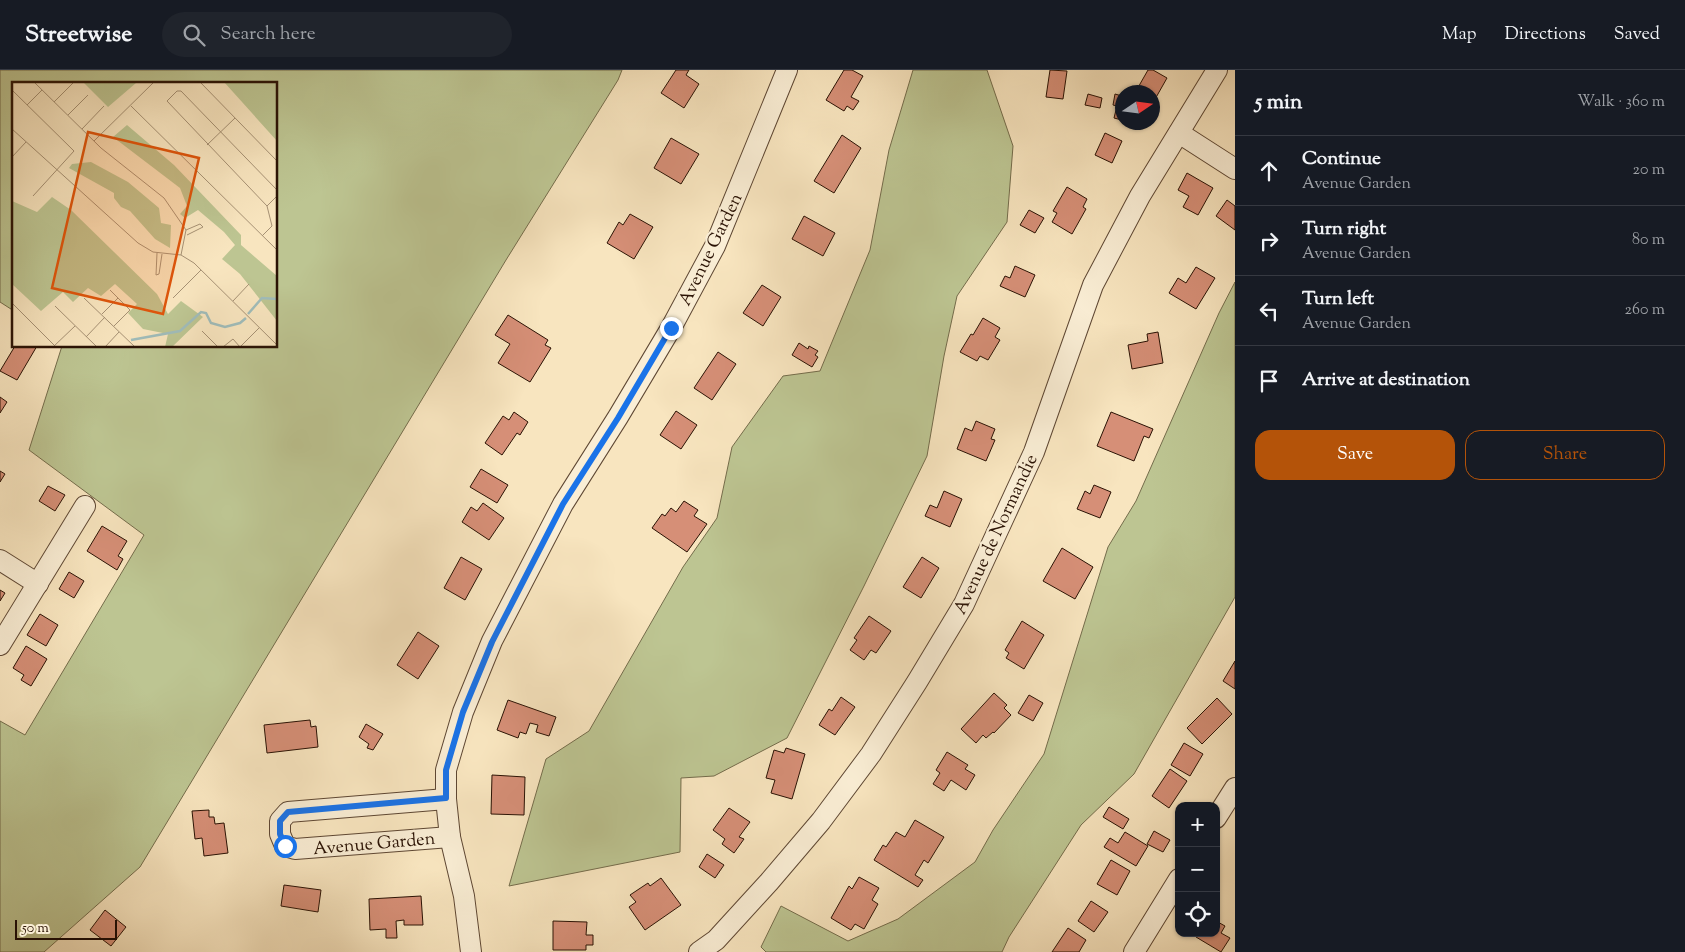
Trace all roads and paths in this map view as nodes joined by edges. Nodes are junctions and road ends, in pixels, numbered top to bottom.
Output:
1 (787, 70) edge
2 (1217, 70) edge
3 (1179, 133) junction
4 (1235, 169) edge
5 (85, 506) dead end
6 (0, 560) edge
7 (38, 584) junction
8 (0, 645) edge
9 (1235, 788) edge
10 (446, 798) junction
11 (1220, 812) edge
12 (450, 836) junction
13 (1175, 885) edge
14 (471, 952) edge
15 (699, 952) edge
16 (1134, 952) edge

1 - 10 street, Avenue Garden
2 - 3 street, Avenue de Normandie
3 - 4 street
3 - 15 street, Avenue de Normandie
5 - 7 street
6 - 7 street
7 - 8 street
9 - 11 street
10 - 12 street, Avenue Garden
10 - 12 street, Avenue Garden
12 - 14 street, Avenue Garden
13 - 16 street

